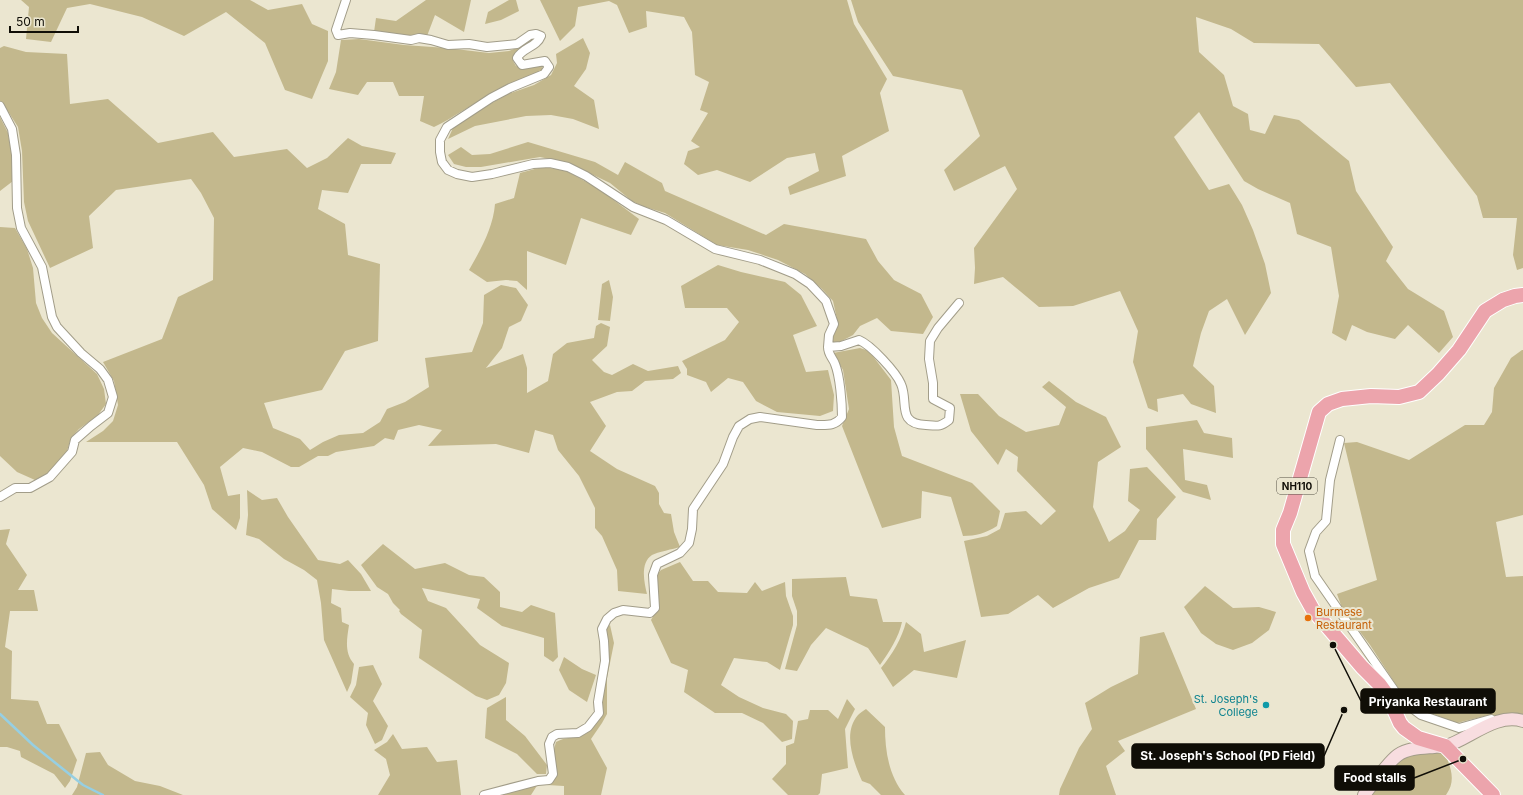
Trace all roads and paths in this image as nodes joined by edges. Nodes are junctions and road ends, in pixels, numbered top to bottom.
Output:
1 (346, 0) edge
2 (0, 106) edge
3 (1523, 295) edge
4 (959, 303) dead end
5 (828, 347) junction
6 (1340, 440) dead end
7 (0, 497) edge
8 (1519, 720) edge
9 (1445, 746) junction
10 (484, 795) edge
11 (1364, 795) edge
12 (1493, 795) edge

1 - 5 street
2 - 7 street
3 - 9 highway, NH110
4 - 5 street
5 - 10 street
6 - 8 street
8 - 9 main road
9 - 11 main road
9 - 12 highway, NH110

